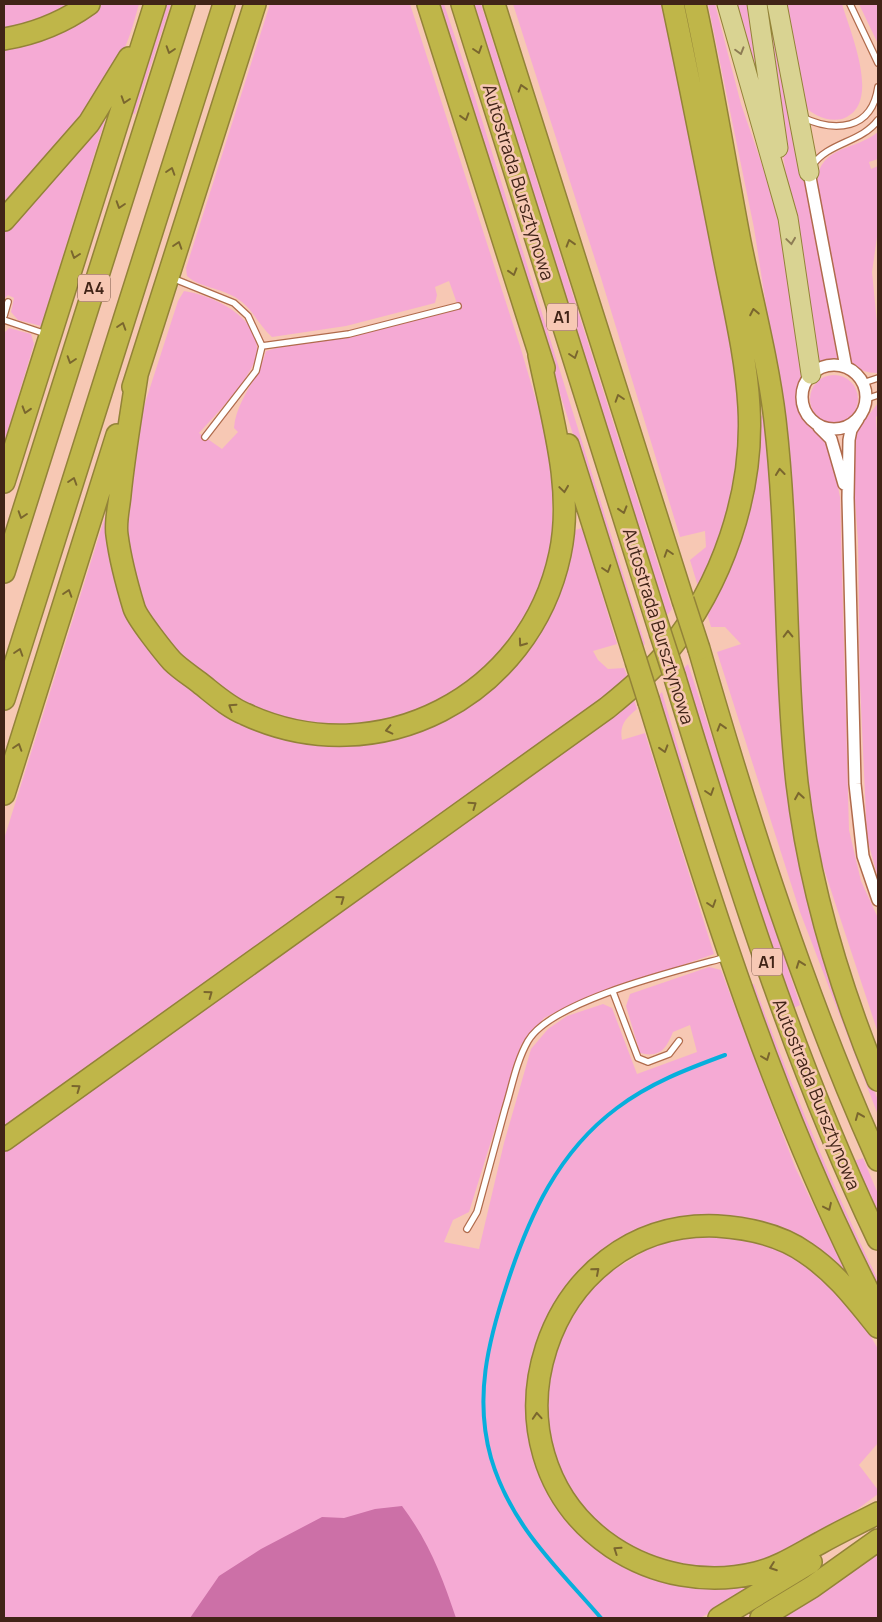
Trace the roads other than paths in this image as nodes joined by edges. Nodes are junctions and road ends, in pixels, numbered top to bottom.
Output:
1 (89, 4) edge
2 (184, 4) edge
3 (224, 4) edge
4 (255, 4) edge
5 (428, 4) edge
6 (462, 4) edge
7 (494, 4) edge
8 (673, 4) edge
9 (694, 4) edge
10 (727, 4) edge
11 (757, 4) edge
12 (777, 4) edge
13 (850, 4) edge
14 (153, 12) edge
15 (4, 39) edge
16 (878, 63) edge
17 (878, 87) edge
18 (799, 115) junction
19 (878, 120) edge
20 (808, 172) junction
21 (788, 218) junction
22 (4, 220) edge
23 (168, 277) junction
24 (8, 302) dead end
25 (458, 306) dead end
26 (4, 316) edge
27 (4, 320) edge
28 (50, 335) junction
29 (262, 346) junction
30 (540, 355) junction
31 (846, 367) junction
32 (811, 374) junction
33 (137, 375) junction
34 (878, 378) edge
35 (863, 383) junction
36 (878, 395) edge
37 (866, 399) junction
38 (858, 419) junction
39 (816, 425) junction
40 (205, 437) dead end
41 (4, 482) edge
42 (848, 498) junction
43 (4, 572) edge
44 (4, 699) edge
45 (4, 794) edge
46 (878, 900) edge
47 (729, 956) junction
48 (613, 992) junction
49 (678, 1041) dead end
50 (864, 1047) junction
51 (878, 1067) edge
52 (878, 1080) edge
53 (4, 1140) edge
54 (878, 1160) edge
55 (467, 1229) dead end
56 (878, 1239) edge
57 (878, 1310) edge
58 (878, 1327) edge
59 (878, 1514) edge
60 (878, 1540) edge
61 (718, 1618) edge
62 (761, 1618) edge

1 - 15 highway
2 -> 43 highway, A4
44 -> 3 highway, A4
23 -> 4 highway
5 -> 30 highway
6 -> 56 highway, Autostrada Bursztynowa / A1, bridge
54 -> 7 highway, Autostrada Bursztynowa / A1, bridge
53 -> 8 highway
50 -> 9 highway
10 -> 21 main road
11 - 21 main road
12 - 18 main road
13 - 16 lane
14 - 22 highway
14 -> 28 highway
17 - 18 lane
18 - 20 main road
19 - 20 lane
20 - 31 street
21 -> 32 main road
23 - 29 lane
23 - 33 highway
24 - 26 lane
25 - 29 lane
27 - 28 lane
28 -> 41 highway
29 - 40 lane
30 -> 33 highway
30 -> 47 highway, bridge
31 - 32 street
31 - 35 street
32 - 39 street
45 -> 33 highway
34 - 35 lane
35 - 37 street
36 - 37 lane
37 - 38 street
38 - 39 street
38 - 42 street
39 - 42 street
42 - 46 street
47 - 48 lane
47 -> 57 highway
48 - 49 lane
48 - 55 lane
50 - 51 highway
50 - 52 highway
59 -> 58 highway
59 - 61 highway
60 - 62 highway

